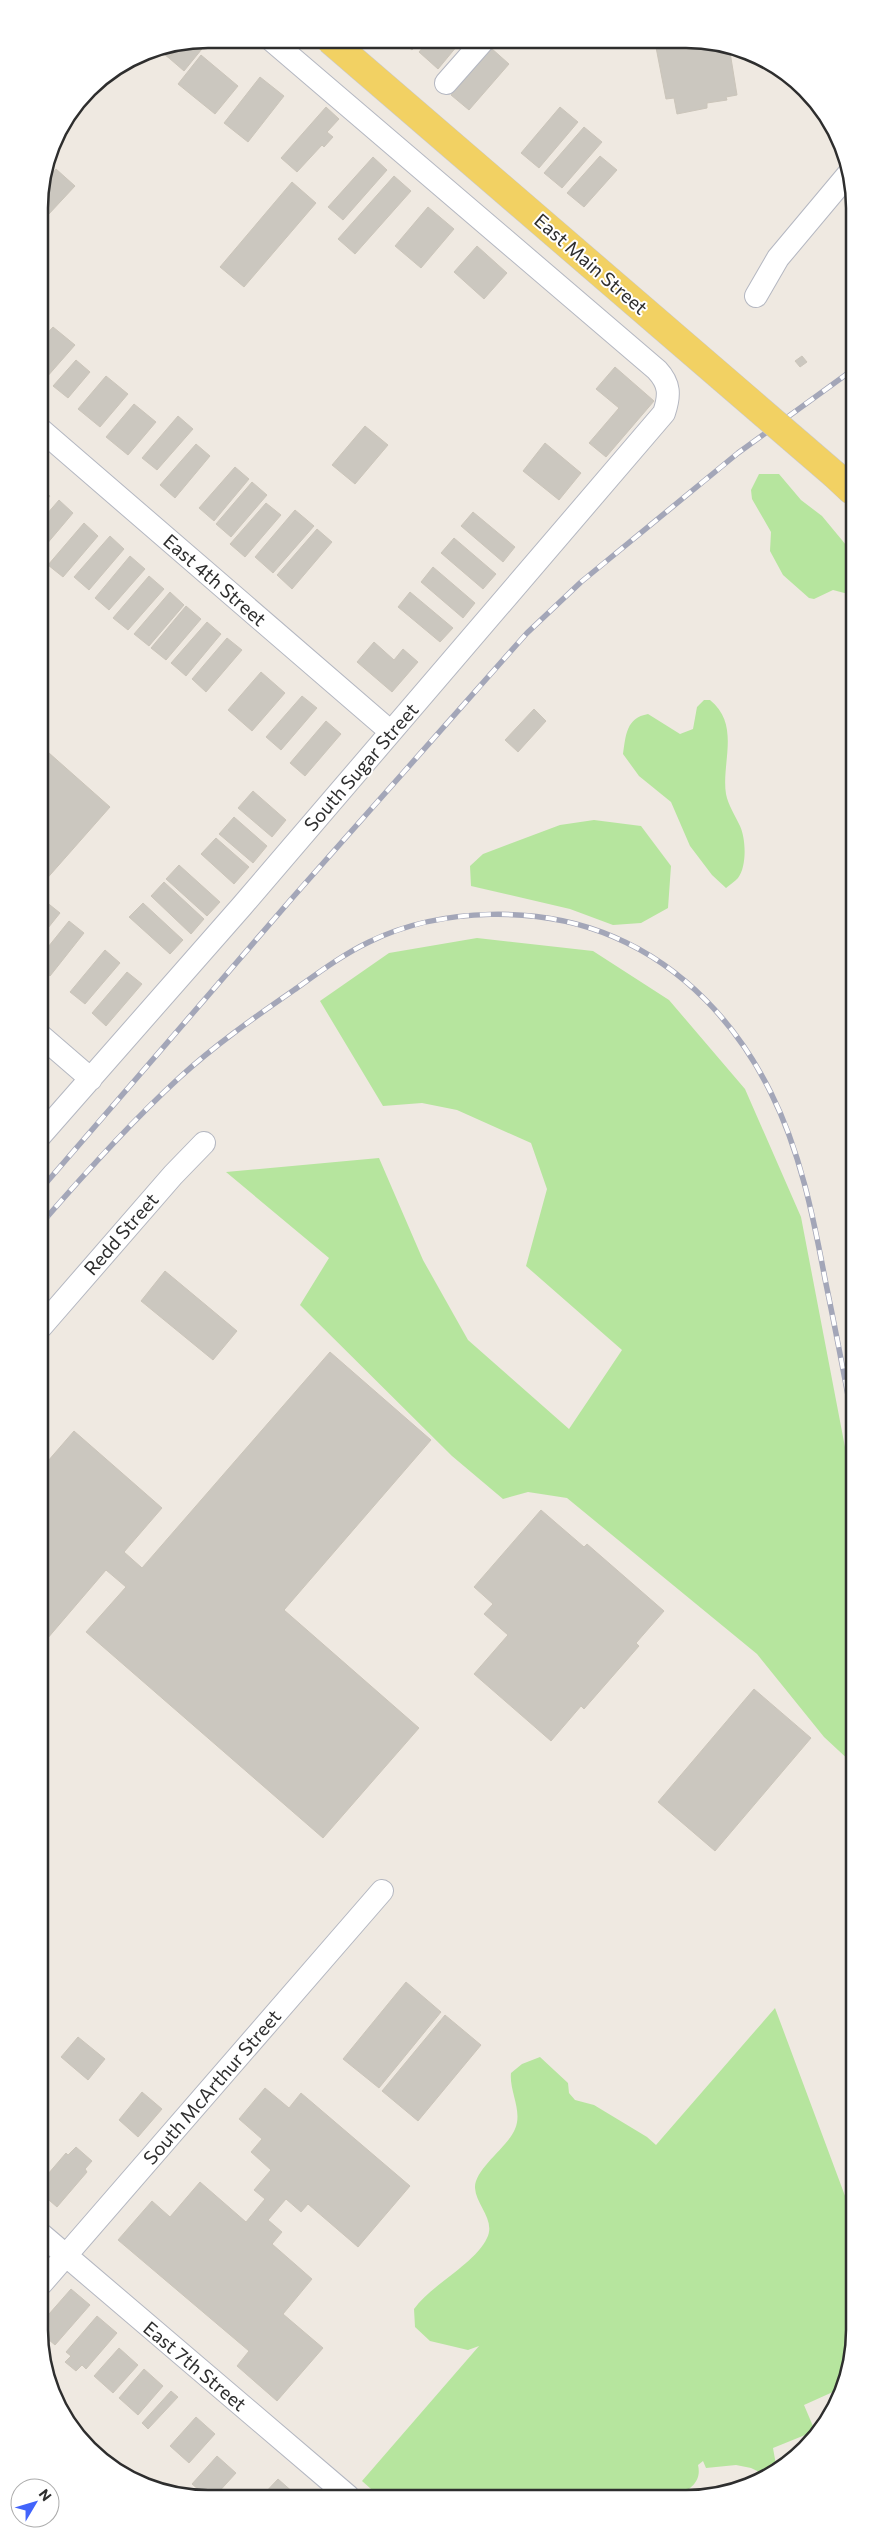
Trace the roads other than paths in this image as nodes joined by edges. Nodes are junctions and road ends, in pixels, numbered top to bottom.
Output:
1 (279, 47) edge
2 (338, 47) edge
3 (477, 47) edge
4 (446, 84) dead end
5 (843, 181) edge
6 (756, 296) dead end
7 (669, 392) joint
8 (48, 435) edge
9 (843, 482) edge
10 (390, 732) junction
11 (48, 1042) edge
12 (91, 1079) junction
13 (48, 1127) edge
14 (204, 1143) dead end
15 (48, 1320) edge
16 (382, 1892) dead end
17 (48, 2240) edge
18 (65, 2255) junction
19 (48, 2276) edge
20 (341, 2490) edge

1 - 7 street, East Main Street
2 - 9 main road, East Main Street, bridge
3 - 4 street
5 - 6 street
7 - 10 street, South Sugar Street
8 - 10 street, East 4th Street
10 - 12 street, South Sugar Street
11 - 12 street
12 - 13 street, South Sugar Street
14 - 15 street, Redd Street
16 - 18 street, South McArthur Street
17 - 18 street, East 7th Street
18 - 19 street, South McArthur Street
18 - 20 street, East 7th Street

